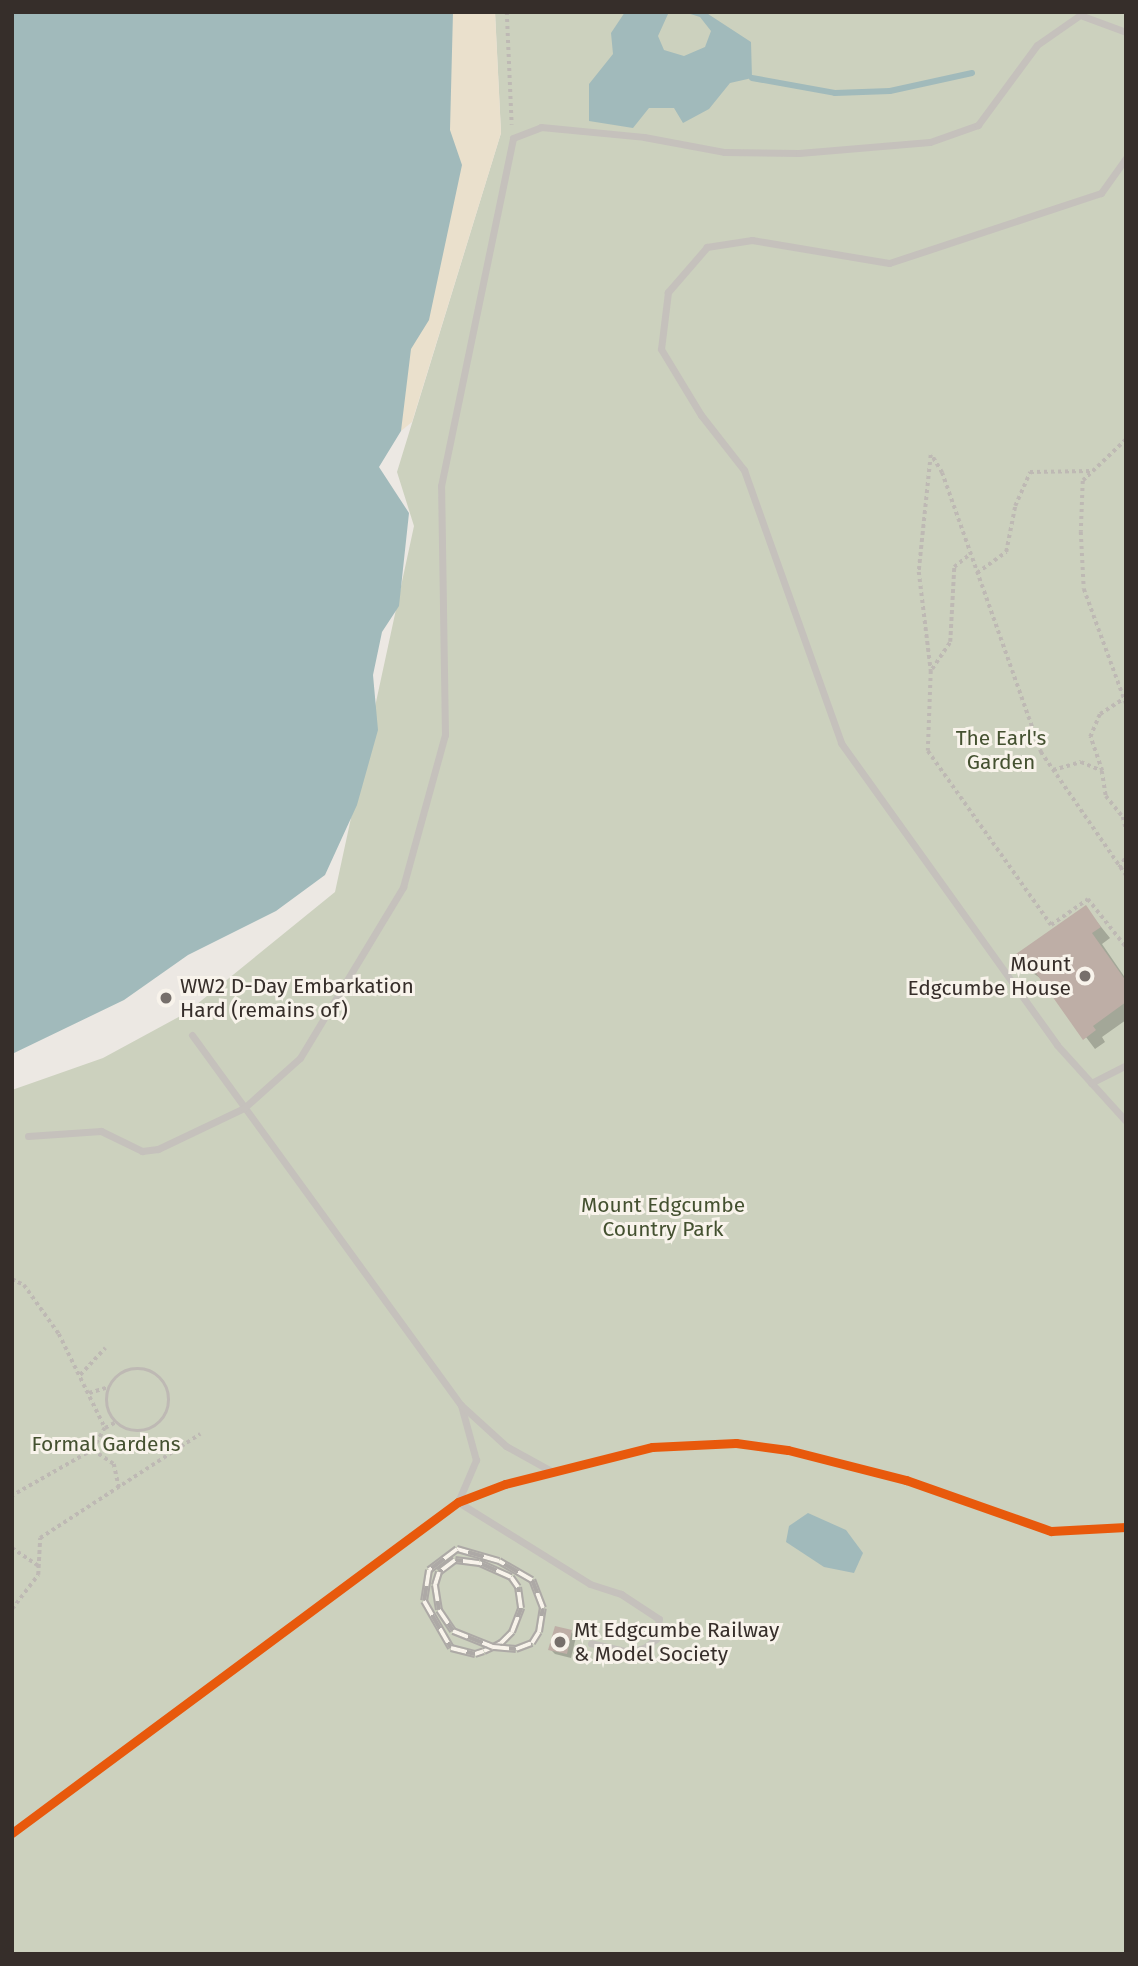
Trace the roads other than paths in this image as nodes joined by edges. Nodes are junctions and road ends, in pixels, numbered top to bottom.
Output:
1 (1126, 32) edge
2 (1126, 158) edge
3 (192, 1035) dead end
4 (1126, 1065) edge
5 (1091, 1083) junction
6 (244, 1108) junction
7 (1126, 1121) edge
8 (28, 1136) dead end
9 (461, 1405) junction
10 (554, 1472) junction
11 (458, 1502) junction
12 (1126, 1527) edge
13 (591, 1643) dead end
14 (12, 1833) edge

1 - 6 lane
2 - 5 lane
3 - 6 lane
4 - 5 lane
5 - 7 lane
6 - 8 lane
6 - 9 lane
9 - 10 lane
9 - 11 lane
10 - 11 lane
10 - 12 lane
11 - 13 lane
11 - 14 lane

